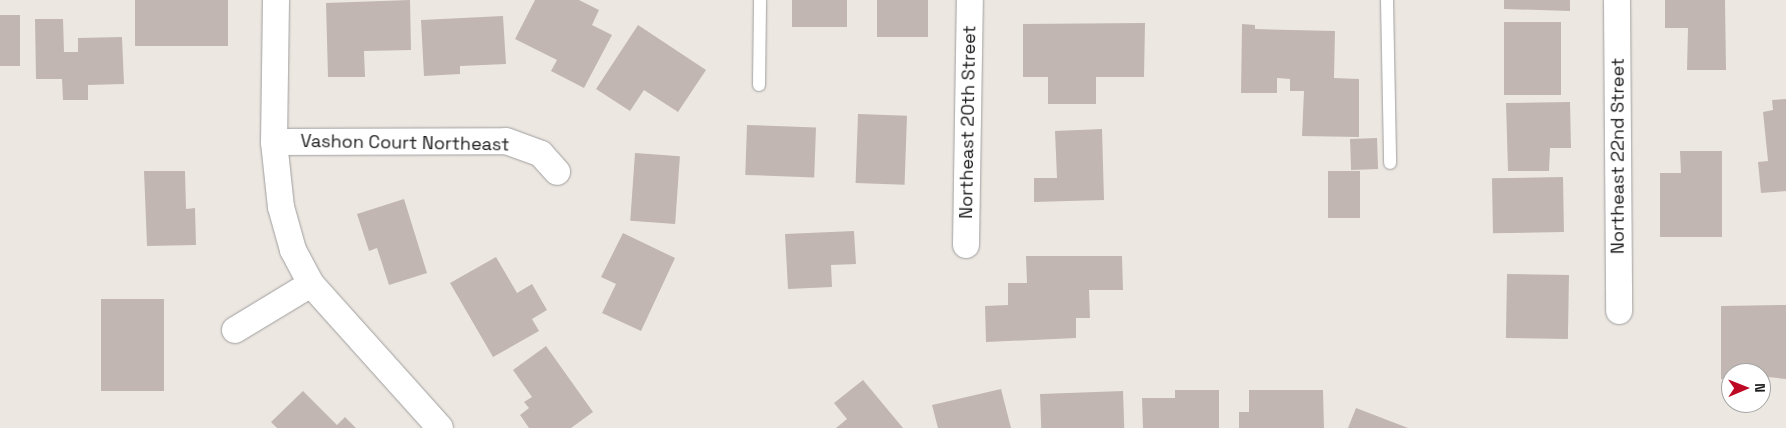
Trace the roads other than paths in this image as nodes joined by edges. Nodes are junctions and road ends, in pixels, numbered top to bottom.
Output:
1 (276, 0) edge
2 (760, 0) edge
3 (970, 0) edge
4 (1387, 0) edge
5 (1617, 0) edge
6 (759, 85) dead end
7 (274, 142) junction
8 (1390, 164) dead end
9 (557, 172) dead end
10 (966, 245) dead end
11 (311, 284) junction
12 (1619, 311) dead end
13 (235, 330) dead end
14 (440, 428) edge

1 - 7 street
2 - 6 lane
3 - 10 street, Northeast 20th Street
4 - 8 lane
5 - 12 street, Northeast 22nd Street
7 - 9 street, Vashon Court Northeast
7 - 11 street
11 - 13 street
11 - 14 street

